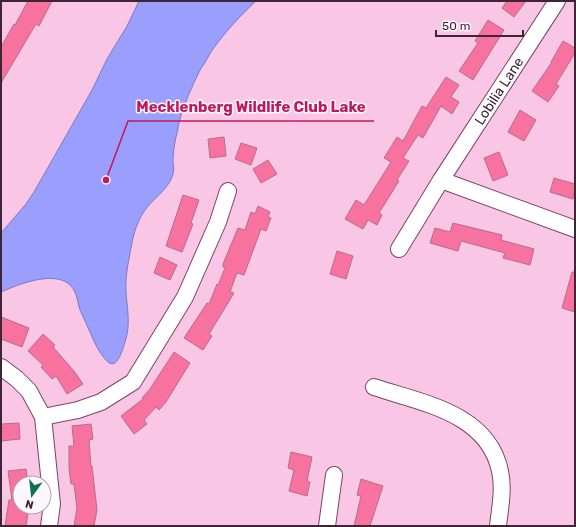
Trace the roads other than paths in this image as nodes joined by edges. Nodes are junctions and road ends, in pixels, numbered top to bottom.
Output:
1 (557, 1) edge
2 (441, 180) junction
3 (228, 191) dead end
4 (575, 229) edge
5 (399, 249) dead end
6 (1, 367) edge
7 (374, 387) dead end
8 (43, 417) junction
9 (334, 474) dead end
10 (49, 526) edge
11 (327, 526) edge
12 (498, 526) edge

1 - 2 street, Lobilia Lane
2 - 4 street
2 - 5 street, Lobilia Lane
3 - 8 street
6 - 8 street
7 - 12 street
8 - 10 street
9 - 11 street

